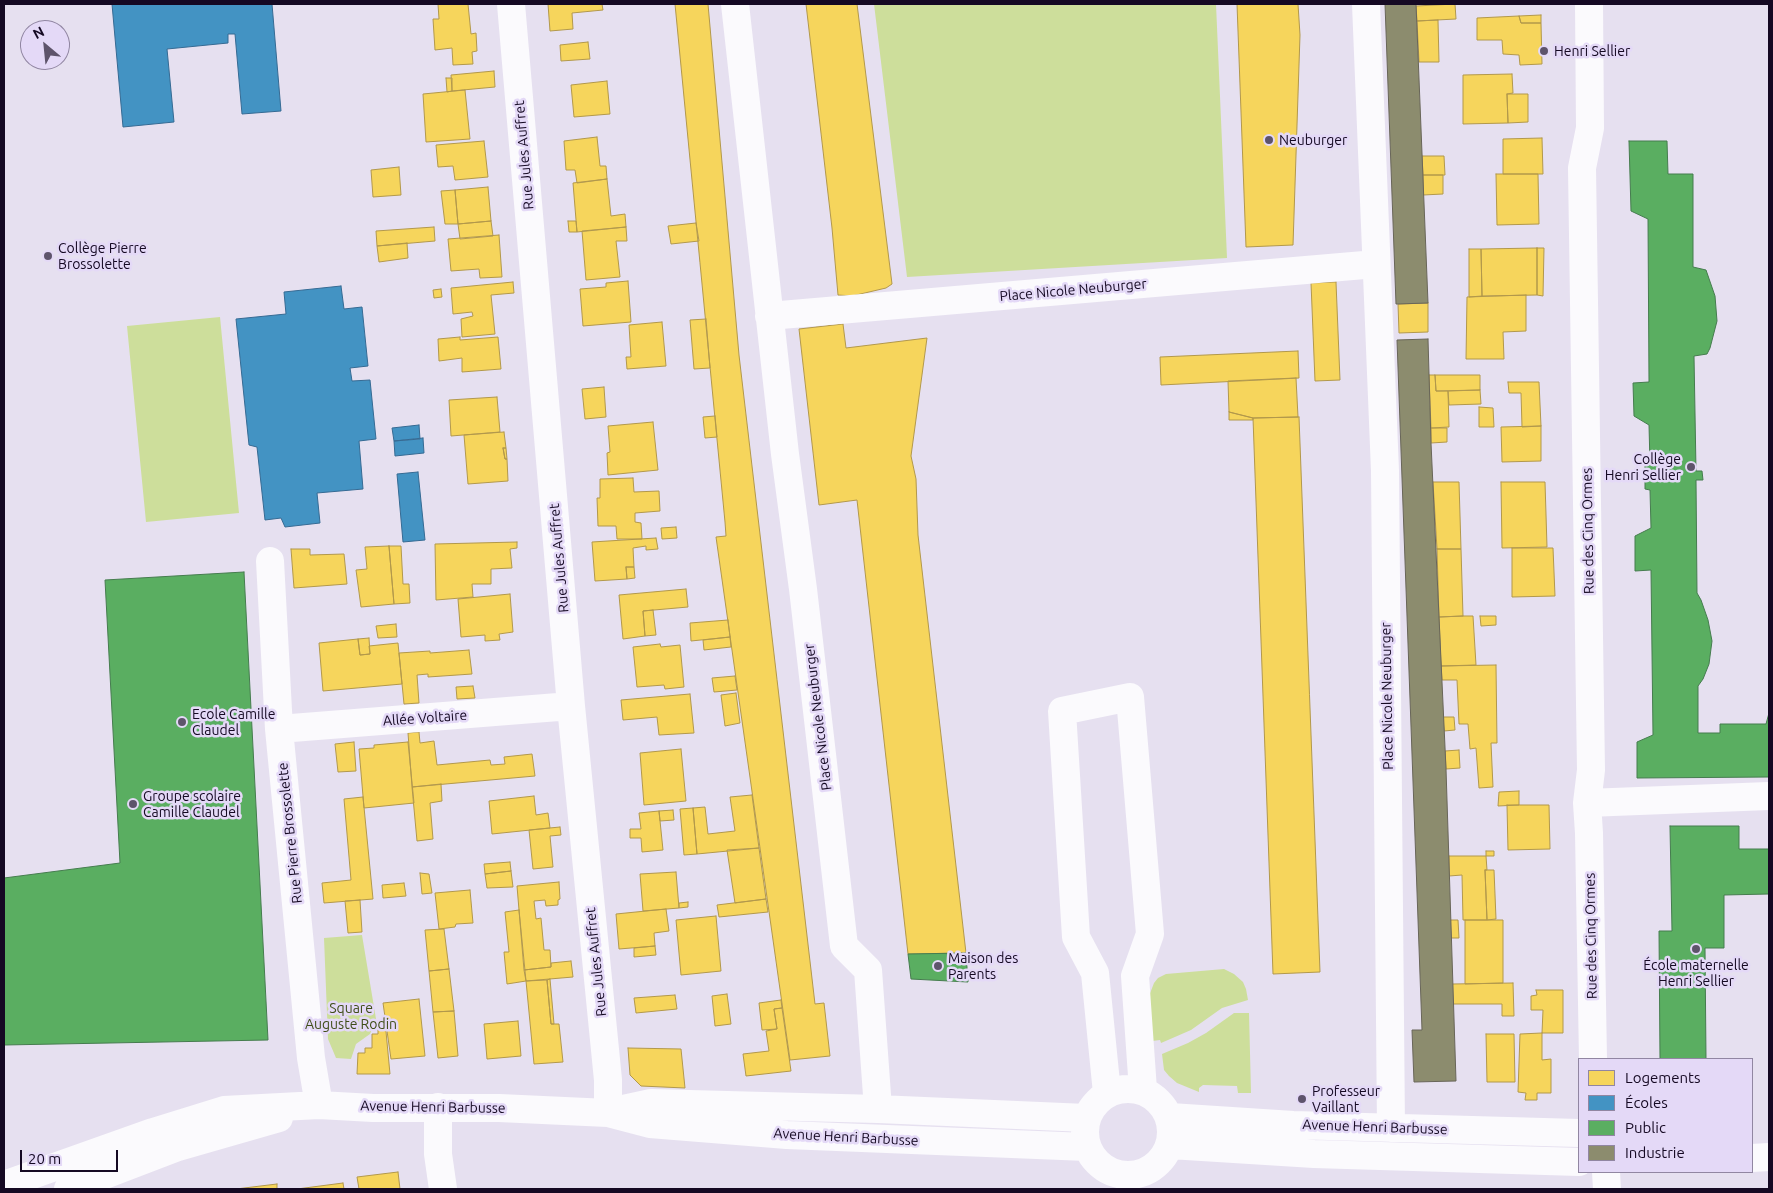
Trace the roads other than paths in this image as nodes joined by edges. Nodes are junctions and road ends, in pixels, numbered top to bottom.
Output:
1 (511, 4) edge
2 (735, 4) edge
3 (1366, 4) edge
4 (1589, 4) edge
5 (1376, 264) junction
6 (770, 316) junction
7 (270, 561) dead end
8 (571, 706) junction
9 (279, 729) junction
10 (1769, 796) edge
11 (1587, 803) junction
12 (1593, 1058) edge
13 (1143, 1090) junction
14 (1108, 1093) junction
15 (319, 1105) junction
16 (438, 1106) junction
17 (878, 1109) junction
18 (608, 1113) junction
19 (1170, 1117) junction
20 (1086, 1118) junction
21 (1391, 1128) junction
22 (1578, 1133) edge
23 (1170, 1145) junction
24 (1087, 1147) junction
25 (1578, 1162) edge
26 (1606, 1173) edge
27 (4, 1185) edge
28 (68, 1189) edge
29 (443, 1189) edge
30 (1607, 1189) edge

1 - 8 street, Rue Jules Auffret
2 - 6 street, Place Nicole Neuburger
3 - 5 street, Place Nicole Neuburger
4 - 11 street, Rue des Cinq Ormes
5 - 6 street, Place Nicole Neuburger
5 - 21 street, Place Nicole Neuburger
6 - 17 street, Place Nicole Neuburger
7 - 9 street, Rue Pierre Brossolette
8 - 9 street, Allée Voltaire
8 - 18 street, Rue Jules Auffret
9 - 15 street, Rue Pierre Brossolette
10 - 11 street
11 - 12 street, Rue des Cinq Ormes
13 - 14 street
13 - 14 street
13 - 19 street
14 - 20 street
15 - 16 street, Avenue Henri Barbusse
15 - 27 street, Avenue Henri Barbusse
15 - 28 street, Avenue Henri Barbusse
16 - 18 street, Avenue Henri Barbusse
16 - 29 street
17 - 18 street, Avenue Henri Barbusse
17 - 20 street, Avenue Henri Barbusse
18 - 24 street, Avenue Henri Barbusse
19 - 21 street, Avenue Henri Barbusse
19 - 23 street
20 - 24 street
21 - 22 street, Avenue Henri Barbusse
23 - 24 street
23 - 25 street, Avenue Henri Barbusse
26 - 30 street

